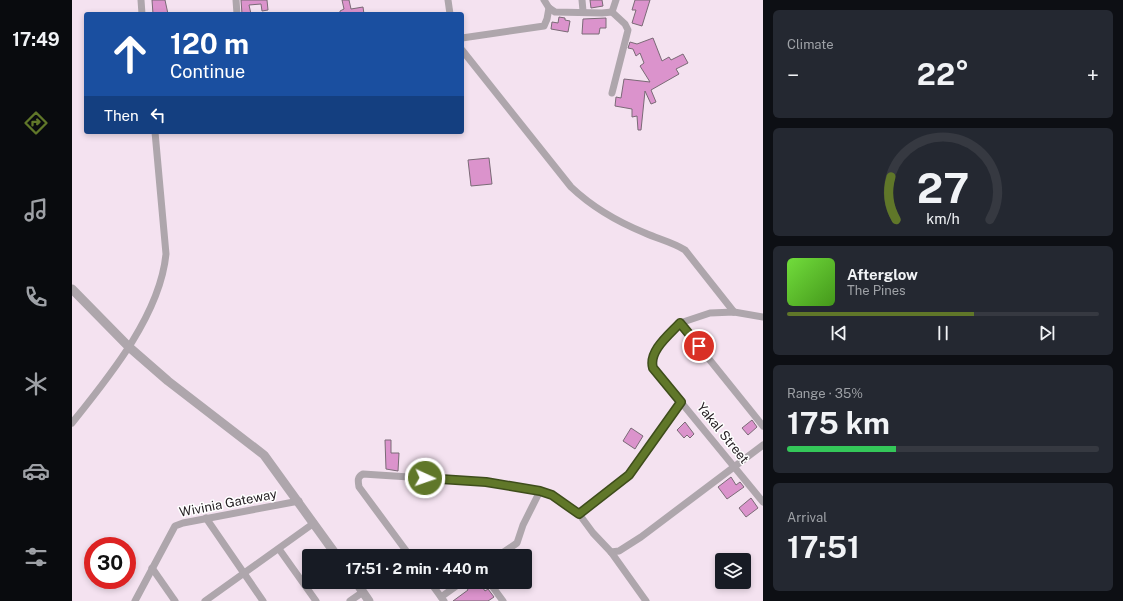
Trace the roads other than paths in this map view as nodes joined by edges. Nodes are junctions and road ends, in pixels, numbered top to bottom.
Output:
1 (141, 0) edge
2 (236, 0) edge
3 (448, 0) edge
4 (544, 0) edge
5 (582, 0) edge
6 (616, 0) edge
7 (549, 8) junction
8 (583, 11) junction
9 (142, 12) edge
10 (237, 12) edge
11 (450, 12) edge
12 (612, 12) junction
13 (464, 38) edge
14 (464, 53) edge
15 (612, 93) dead end
16 (154, 134) edge
17 (72, 289) edge
18 (734, 312) junction
19 (763, 317) edge
20 (680, 323) junction
21 (129, 346) junction
22 (681, 402) junction
23 (72, 423) edge
24 (763, 426) edge
25 (763, 445) edge
26 (735, 467) junction
27 (540, 491) junction
28 (299, 501) junction
29 (763, 502) edge
30 (579, 514) junction
31 (206, 518) junction
32 (314, 523) junction
33 (279, 549) junction
34 (333, 549) edge
35 (405, 549) edge
36 (508, 549) edge
37 (611, 552) junction
38 (152, 568) junction
39 (244, 574) junction
40 (361, 589) edge
41 (435, 589) edge
42 (454, 589) edge
43 (494, 589) edge
44 (363, 592) junction
45 (442, 599) edge
46 (135, 601) edge
47 (175, 601) edge
48 (205, 601) edge
49 (263, 601) edge
50 (316, 601) edge
51 (350, 601) edge
52 (369, 601) edge
53 (503, 601) edge
54 (646, 601) edge

1 - 9 street
2 - 10 street
3 - 11 street
4 - 7 street
5 - 8 street
6 - 12 street
7 - 8 street
7 - 13 street
8 - 12 street
12 - 15 street
14 - 18 street
16 - 21 street
17 - 21 street
18 - 19 street
18 - 20 street
20 - 22 street, Yakal Street
20 - 24 street
21 - 23 street
21 - 28 street
22 - 26 street, Yakal Street
22 - 30 street
25 - 26 street
26 - 29 street, Yakal Street
26 - 37 street
27 - 30 street
27 - 35 street
27 - 36 street
28 - 31 street, Wivinia Gateway
28 - 32 street
30 - 37 street
31 - 38 street, Wivinia Gateway
31 - 39 street
32 - 33 street
32 - 34 street
33 - 39 street
33 - 50 street
37 - 54 street
38 - 46 street, Wivinia Gateway
38 - 47 street
39 - 48 street
39 - 49 street
40 - 44 street
41 - 45 street
42 - 45 street
43 - 53 street
44 - 51 street
44 - 52 street

